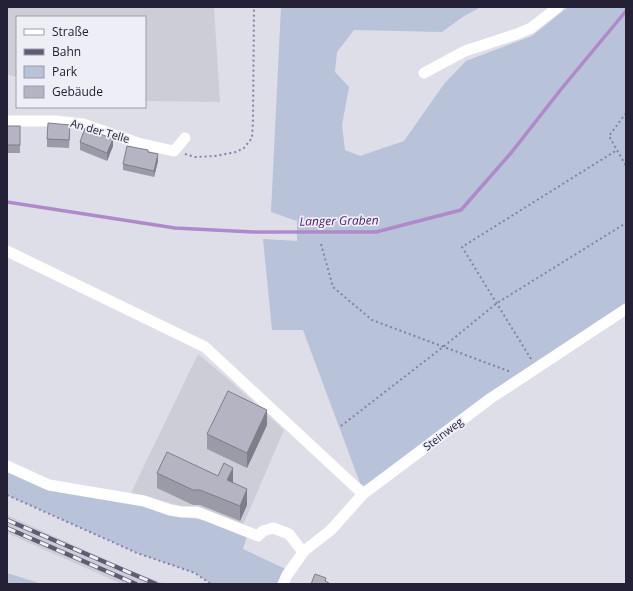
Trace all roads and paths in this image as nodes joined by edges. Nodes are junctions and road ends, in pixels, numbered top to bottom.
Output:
1 (254, 7) edge
2 (558, 7) edge
3 (424, 73) dead end
4 (626, 113) edge
5 (7, 122) edge
6 (185, 138) dead end
7 (617, 150) junction
8 (174, 151) junction
9 (626, 166) edge
10 (626, 223) edge
11 (321, 244) dead end
12 (7, 251) edge
13 (497, 303) junction
14 (626, 309) edge
15 (443, 347) junction
16 (537, 368) junction
17 (524, 377) junction
18 (340, 426) dead end
19 (7, 466) edge
20 (363, 494) junction
21 (7, 495) edge
22 (304, 551) junction
23 (211, 584) edge
24 (283, 584) edge

1 - 8 path
2 - 3 street
4 - 7 path
5 - 8 street, An der Telle
6 - 8 street
7 - 9 path
7 - 13 path
10 - 13 path
11 - 15 path
12 - 20 street
13 - 15 path
13 - 16 path
14 - 16 street, Steinweg
15 - 17 path
15 - 18 path
16 - 17 street, Steinweg
17 - 20 street, Steinweg
19 - 22 street
20 - 22 street, Steinweg
21 - 23 path
22 - 24 street, Steinweg

